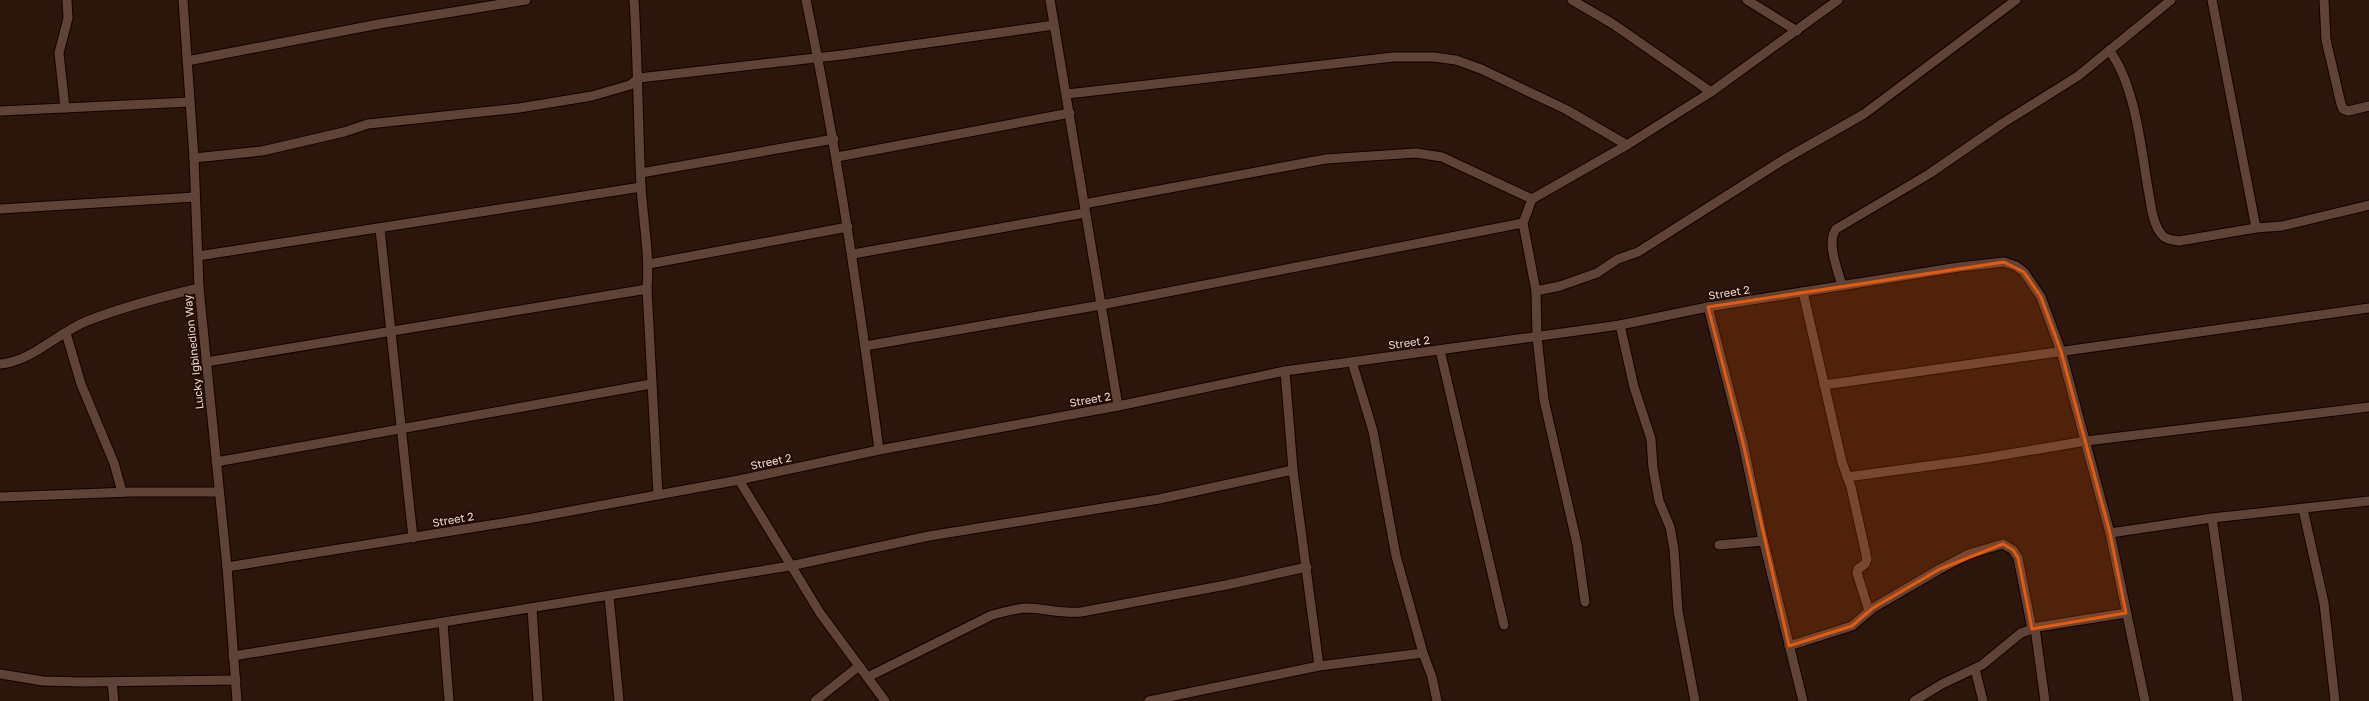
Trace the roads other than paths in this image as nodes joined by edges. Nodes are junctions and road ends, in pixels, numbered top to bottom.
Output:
1 (67, 0) edge
2 (183, 0) edge
3 (526, 0) edge
4 (634, 0) edge
5 (806, 0) edge
6 (1050, 0) edge
7 (1572, 0) edge
8 (1747, 0) edge
9 (1838, 0) edge
10 (2016, 0) edge
11 (2171, 0) edge
12 (2212, 0) edge
13 (2324, 0) edge
14 (1054, 25) junction
15 (1797, 31) junction
16 (2109, 50) junction
17 (818, 58) junction
18 (187, 61) junction
19 (639, 78) junction
20 (1711, 92) junction
21 (1067, 94) junction
22 (190, 102) junction
23 (2369, 106) edge
24 (65, 108) junction
25 (0, 111) edge
26 (1070, 113) junction
27 (834, 139) junction
28 (1628, 145) junction
29 (837, 157) junction
30 (194, 158) junction
31 (641, 173) junction
32 (641, 187) junction
33 (195, 197) junction
34 (1532, 199) junction
35 (2369, 205) edge
36 (1084, 208) junction
37 (0, 209) edge
38 (1523, 223) junction
39 (848, 227) junction
40 (2256, 228) junction
41 (380, 229) junction
42 (852, 254) junction
43 (198, 256) junction
44 (649, 264) junction
45 (1842, 286) junction
46 (199, 288) junction
47 (646, 289) junction
48 (1536, 291) junction
49 (1803, 292) junction
50 (1101, 305) junction
51 (1708, 307) junction
52 (2369, 308) edge
53 (1620, 325) junction
54 (66, 332) junction
55 (391, 332) junction
56 (1537, 337) junction
57 (865, 346) junction
58 (1440, 350) junction
59 (2061, 351) junction
60 (206, 362) junction
61 (1352, 362) junction
62 (0, 364) edge
63 (1285, 370) junction
64 (651, 384) junction
65 (1824, 385) junction
66 (1118, 406) junction
67 (2369, 407) edge
68 (401, 430) junction
69 (2086, 441) junction
70 (879, 450) junction
71 (216, 462) junction
72 (1293, 470) junction
73 (1847, 477) junction
74 (739, 480) junction
75 (122, 492) junction
76 (219, 492) junction
77 (658, 495) junction
78 (0, 497) edge
79 (2369, 501) edge
80 (2303, 509) junction
81 (2212, 518) junction
82 (2110, 534) junction
83 (413, 538) junction
84 (1763, 542) junction
85 (1719, 545) dead end
86 (790, 566) junction
87 (226, 567) junction
88 (1308, 567) junction
89 (609, 596) junction
90 (1585, 602) dead end
91 (532, 608) junction
92 (1869, 611) junction
93 (2126, 613) junction
94 (443, 623) junction
95 (1504, 625) dead end
96 (2033, 629) junction
97 (1789, 646) junction
98 (1422, 653) junction
99 (233, 656) junction
100 (859, 666) junction
101 (1319, 666) junction
102 (1975, 669) junction
103 (0, 674) edge
104 (868, 678) junction
105 (236, 680) junction
106 (112, 682) junction
107 (114, 701) edge
108 (237, 701) edge
109 (450, 701) edge
110 (538, 701) edge
111 (619, 701) edge
112 (815, 701) edge
113 (885, 701) edge
114 (1149, 701) edge
115 (1437, 701) edge
116 (1695, 701) edge
117 (1803, 701) edge
118 (1914, 701) edge
119 (1982, 701) edge
120 (2046, 701) edge
121 (2145, 701) edge
122 (2238, 701) edge
123 (2335, 701) edge

1 - 24 street
2 - 18 street, Lucky Igbinedion Way
3 - 18 street
4 - 19 street
5 - 17 street
6 - 14 street
7 - 20 street
8 - 15 street
9 - 15 street
10 - 48 street
11 - 16 street
12 - 40 street
13 - 23 street
14 - 17 street
14 - 21 street
15 - 20 street
16 - 40 street
16 - 45 street
17 - 19 street
17 - 27 street
18 - 22 street, Lucky Igbinedion Way
19 - 30 street
19 - 31 street
20 - 28 street
21 - 26 street
21 - 28 street
22 - 24 street
22 - 30 street, Lucky Igbinedion Way
24 - 25 street
26 - 29 street
26 - 36 street
27 - 29 street
27 - 31 street
28 - 34 street
29 - 39 street
30 - 33 street, Lucky Igbinedion Way
31 - 32 street
32 - 41 street
32 - 44 street
33 - 37 street
33 - 43 street, Lucky Igbinedion Way
34 - 36 street
34 - 38 street
35 - 40 street
36 - 42 street
36 - 50 street
38 - 48 street
38 - 50 street
39 - 42 street
39 - 44 street
41 - 43 street
41 - 55 street
42 - 57 street
43 - 46 street, Lucky Igbinedion Way
44 - 47 street
45 - 49 street, Street 2
45 - 59 street, Street 2
46 - 54 street
46 - 60 street, Lucky Igbinedion Way
47 - 55 street
47 - 64 street
48 - 56 street
49 - 51 street, Street 2
49 - 65 street
50 - 57 street
50 - 66 street
51 - 53 street, Street 2
51 - 84 street
52 - 59 street
53 - 56 street, Street 2
53 - 116 street
54 - 62 street
54 - 75 street
55 - 60 street
55 - 68 street
56 - 58 street, Street 2
56 - 90 street
57 - 70 street
58 - 61 street, Street 2
58 - 95 street
59 - 65 street
59 - 69 street, Street 2
60 - 71 street, Lucky Igbinedion Way
61 - 63 street, Street 2
61 - 98 street
63 - 66 street, Street 2
63 - 72 street
64 - 68 street
64 - 77 street
65 - 73 street
66 - 70 street, Street 2
67 - 69 street
68 - 71 street
68 - 83 street
69 - 73 street
69 - 82 street, Street 2
70 - 74 street, Street 2
71 - 76 street, Lucky Igbinedion Way
72 - 86 street
72 - 88 street
73 - 92 street
74 - 77 street, Street 2
74 - 86 street
75 - 76 street
75 - 78 street
76 - 87 street, Lucky Igbinedion Way
77 - 83 street, Street 2
79 - 80 street
80 - 81 street
80 - 123 street
81 - 82 street
81 - 122 street
82 - 93 street, Street 2
83 - 87 street, Street 2
84 - 85 street
84 - 97 street
86 - 89 street
86 - 100 street
87 - 99 street, Lucky Igbinedion Way
88 - 101 street
88 - 104 street
89 - 91 street
89 - 111 street
91 - 94 street
91 - 110 street
92 - 96 street
92 - 97 street
93 - 96 street
93 - 121 street, Street 2
94 - 99 street
94 - 109 street
96 - 102 street
96 - 120 street
97 - 117 street
98 - 101 street
98 - 115 street
99 - 105 street, Lucky Igbinedion Way
100 - 104 street
100 - 112 street
101 - 114 street
102 - 118 street
102 - 119 street
103 - 106 street
104 - 113 street
105 - 106 street
105 - 108 street, Lucky Igbinedion Way
106 - 107 street

